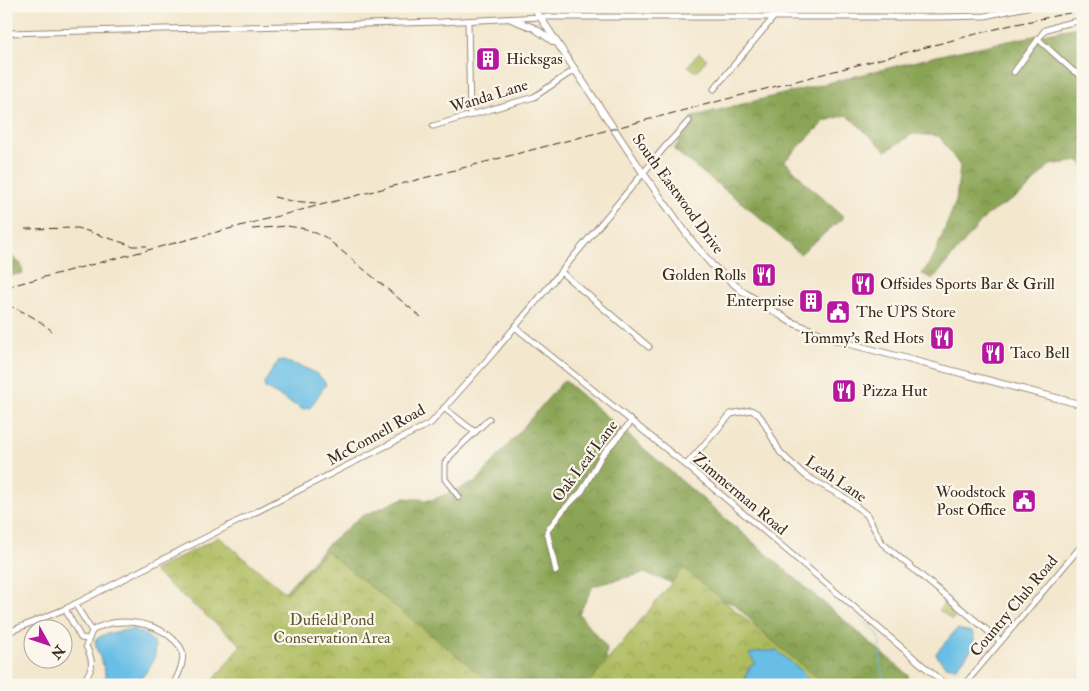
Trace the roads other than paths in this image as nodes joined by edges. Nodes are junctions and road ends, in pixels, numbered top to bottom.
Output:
1 (533, 6) edge
2 (783, 6) edge
3 (1031, 6) edge
4 (541, 17) junction
5 (774, 17) junction
6 (511, 19) junction
7 (1083, 20) edge
8 (468, 21) junction
9 (6, 33) edge
10 (1038, 40) junction
11 (560, 47) junction
12 (574, 70) junction
13 (1014, 72) dead end
14 (1083, 76) edge
15 (714, 89) dead end
16 (470, 115) junction
17 (689, 121) dead end
18 (433, 126) dead end
19 (643, 173) junction
20 (560, 272) junction
21 (515, 327) junction
22 (649, 346) dead end
23 (1083, 405) edge
24 (444, 408) junction
25 (489, 419) dead end
26 (631, 422) junction
27 (474, 432) junction
28 (686, 465) junction
29 (459, 497) dead end
30 (1083, 544) edge
31 (556, 571) dead end
32 (75, 604) junction
33 (65, 609) junction
34 (7, 630) edge
35 (92, 631) junction
36 (88, 639) junction
37 (1000, 641) junction
38 (81, 685) edge
39 (173, 685) edge
40 (946, 685) edge
41 (964, 685) edge

1 - 4 main road, South Eastwood Drive
2 - 5 street
3 - 5 street
4 - 5 street
4 - 6 street
4 - 11 main road, South Eastwood Drive
5 - 15 street
6 - 8 street
6 - 11 main road
7 - 10 street
8 - 9 street
8 - 16 street
10 - 13 street
10 - 14 street
11 - 12 main road, South Eastwood Drive
12 - 16 street, Wanda Lane
12 - 19 main road, South Eastwood Drive
16 - 18 street, Wanda Lane
17 - 19 street, McConnell Road
19 - 20 street, McConnell Road
19 - 23 main road, South Eastwood Drive
20 - 21 street, McConnell Road
20 - 22 street
21 - 24 street, McConnell Road
21 - 26 street, Zimmerman Road
24 - 27 street
24 - 32 street, McConnell Road
25 - 27 street
26 - 28 street, Zimmerman Road
26 - 31 street, Oak Leaf Lane
27 - 29 street
28 - 37 street, Leah Lane
28 - 40 street, Zimmerman Road
30 - 37 street, Country Club Road
32 - 33 street, McConnell Road
32 - 35 street
33 - 34 street, McConnell Road
33 - 36 street
35 - 36 street
35 - 39 street
36 - 38 street
37 - 41 street, Country Club Road

